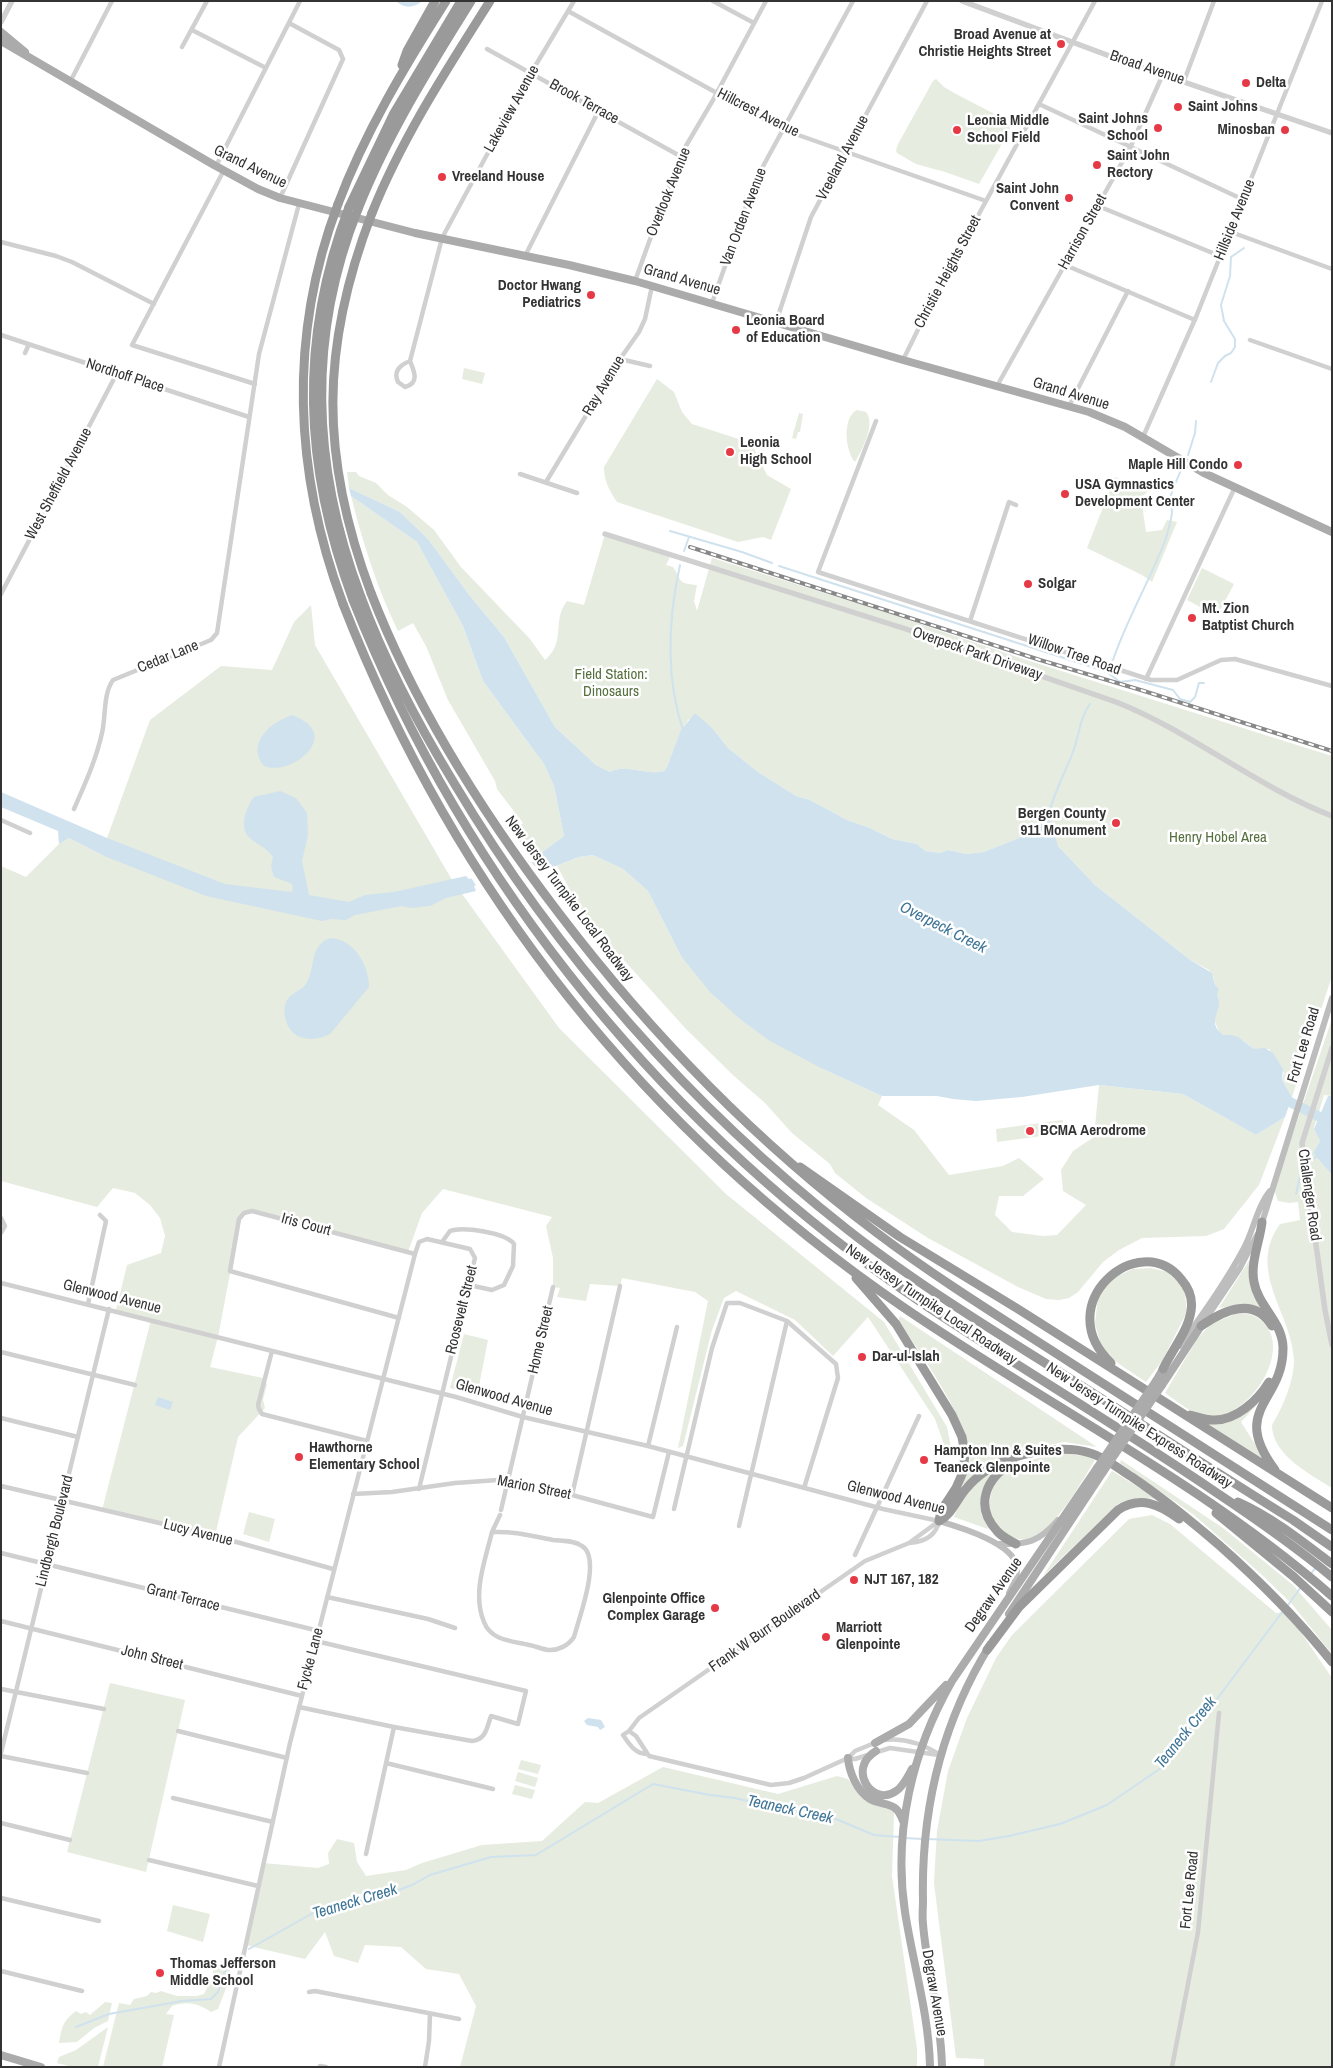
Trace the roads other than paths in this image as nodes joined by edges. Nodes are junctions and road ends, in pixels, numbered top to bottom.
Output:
1 (12, 1) edge
2 (112, 1) edge
3 (207, 1) edge
4 (300, 1) edge
5 (435, 1) edge
6 (446, 1) edge
7 (461, 1) edge
8 (471, 1) edge
9 (490, 1) edge
10 (574, 1) edge
11 (713, 1) edge
12 (766, 1) edge
13 (853, 1) edge
14 (927, 1) edge
15 (962, 1) edge
16 (1095, 1) edge
17 (1214, 1) edge
18 (1322, 1) edge
19 (568, 12) junction
20 (1, 22) edge
21 (289, 23) junction
22 (754, 23) junction
23 (192, 30) junction
24 (1, 32) edge
25 (1, 41) edge
26 (1073, 42) junction
27 (182, 47) dead end
28 (486, 49) dead end
29 (28, 56) junction
30 (266, 68) junction
31 (531, 73) junction
32 (1163, 74) junction
33 (1184, 81) junction
34 (70, 82) junction
35 (396, 84) junction
36 (717, 93) junction
37 (1038, 104) junction
38 (599, 110) junction
39 (1278, 114) junction
40 (784, 130) junction
41 (1332, 133) edge
42 (1130, 148) junction
43 (846, 151) junction
44 (680, 156) junction
45 (216, 166) junction
46 (224, 170) junction
47 (280, 198) junction
48 (1244, 200) junction
49 (986, 201) junction
50 (299, 204) junction
51 (1098, 206) junction
52 (353, 208) junction
53 (1231, 232) junction
54 (442, 238) junction
55 (1, 242) edge
56 (525, 256) junction
57 (1220, 256) junction
58 (1065, 265) junction
59 (1332, 269) edge
60 (635, 281) junction
61 (652, 286) junction
62 (1128, 291) junction
63 (712, 303) junction
64 (154, 304) junction
65 (1195, 320) junction
66 (776, 322) junction
67 (1, 335) edge
68 (1250, 340) dead end
69 (29, 344) junction
70 (25, 353) dead end
71 (620, 359) junction
72 (903, 360) junction
73 (410, 361) junction
74 (650, 366) dead end
75 (1332, 370) edge
76 (117, 373) junction
77 (255, 384) junction
78 (997, 386) junction
79 (1069, 406) junction
80 (249, 417) junction
81 (876, 421) dead end
82 (1143, 437) junction
83 (520, 474) dead end
84 (546, 482) junction
85 (1235, 488) junction
86 (577, 493) dead end
87 (1016, 505) dead end
88 (1332, 532) edge
89 (605, 534) dead end
90 (1, 594) edge
91 (357, 598) junction
92 (970, 621) junction
93 (1146, 679) junction
94 (1332, 686) edge
95 (74, 809) dead end
96 (1332, 816) edge
97 (1, 820) edge
98 (30, 833) dead end
99 (1332, 998) edge
100 (1332, 1048) edge
101 (1300, 1099) joint
102 (783, 1157) junction
103 (1270, 1190) junction
104 (100, 1215) dead end
105 (1, 1218) edge
106 (1262, 1222) junction
107 (1, 1233) edge
108 (442, 1242) junction
109 (415, 1254) junction
110 (840, 1261) junction
111 (1, 1283) edge
112 (469, 1285) junction
113 (620, 1286) dead end
114 (553, 1287) dead end
115 (88, 1304) junction
116 (109, 1309) junction
117 (399, 1318) junction
118 (787, 1322) junction
119 (1201, 1326) junction
120 (677, 1327) dead end
121 (1332, 1345) edge
122 (272, 1351) junction
123 (1, 1352) edge
124 (1164, 1369) junction
125 (93, 1374) junction
126 (383, 1379) junction
127 (1128, 1379) junction
128 (1159, 1383) junction
129 (135, 1385) dead end
130 (441, 1393) junction
131 (1179, 1411) junction
132 (920, 1416) dead end
133 (523, 1417) junction
134 (1, 1418) edge
135 (586, 1432) junction
136 (78, 1437) junction
137 (367, 1440) junction
138 (648, 1446) junction
139 (669, 1452) junction
140 (1041, 1452) junction
141 (685, 1456) junction
142 (1100, 1470) junction
143 (751, 1474) junction
144 (1278, 1474) junction
145 (508, 1482) junction
146 (1, 1486) edge
147 (804, 1488) junction
148 (419, 1489) junction
149 (353, 1494) junction
150 (572, 1495) junction
151 (1198, 1496) junction
152 (1077, 1498) junction
153 (62, 1502) junction
154 (877, 1507) junction
155 (1332, 1508) edge
156 (674, 1509) dead end
157 (938, 1521) junction
158 (739, 1526) dead end
159 (1332, 1530) edge
160 (492, 1532) junction
161 (909, 1543) junction
162 (998, 1544) junction
163 (1016, 1544) junction
164 (1217, 1544) junction
165 (1329, 1545) edge
166 (1, 1553) edge
167 (855, 1555) dead end
168 (1315, 1557) junction
169 (1331, 1563) edge
170 (47, 1565) junction
171 (334, 1569) junction
172 (1332, 1577) edge
173 (1332, 1596) edge
174 (327, 1597) junction
175 (1004, 1603) junction
176 (1332, 1612) edge
177 (1, 1621) edge
178 (455, 1628) dead end
179 (31, 1629) junction
180 (319, 1631) junction
181 (316, 1641) junction
182 (987, 1650) junction
183 (1332, 1662) edge
184 (957, 1672) junction
185 (1, 1689) edge
186 (16, 1693) junction
187 (302, 1696) junction
188 (299, 1707) junction
189 (104, 1709) dead end
190 (1219, 1713) dead end
191 (394, 1727) junction
192 (629, 1731) junction
193 (178, 1732) dead end
194 (875, 1747) junction
195 (920, 1749) junction
196 (647, 1754) junction
197 (1, 1755) edge
198 (940, 1755) junction
199 (287, 1758) junction
200 (848, 1758) junction
201 (386, 1764) junction
202 (916, 1764) junction
203 (87, 1773) dead end
204 (493, 1789) dead end
205 (173, 1798) dead end
206 (273, 1822) junction
207 (1, 1823) edge
208 (903, 1828) junction
209 (70, 1840) dead end
210 (366, 1854) dead end
211 (149, 1860) dead end
212 (258, 1886) junction
213 (1, 1898) edge
214 (99, 1922) dead end
215 (1, 1971) edge
216 (82, 1991) dead end
217 (309, 1992) dead end
218 (430, 2014) junction
219 (459, 2020) dead end
220 (1, 2055) edge
221 (41, 2067) edge
222 (219, 2067) edge
223 (425, 2067) edge
224 (930, 2067) edge
225 (942, 2067) edge
226 (1172, 2067) edge

1 - 20 street
2 - 34 street
3 - 23 street
4 - 21 street
5 - 35 highway
6 - 35 highway, New Jersey Turnpike Local Roadway
7 - 52 highway, New Jersey Turnpike Express Roadway
8 - 52 highway, New Jersey Turnpike Express Roadway
9 - 102 highway, New Jersey Turnpike Local Roadway, bridge
10 - 19 street, Lakeview Avenue
11 - 22 street
12 - 22 street, Overlook Avenue
13 - 40 street, Van Orden Avenue
14 - 43 street, Vreeland Avenue
15 - 26 street, Broad Avenue
16 - 26 street, Christie Heights Street
17 - 33 street
18 - 39 street, Hillside Avenue
19 - 31 street, Lakeview Avenue
19 - 36 street, Hillcrest Avenue
21 - 30 street
21 - 47 street
22 - 36 street, Overlook Avenue
23 - 27 street
23 - 30 street
24 - 29 main road, Grand Avenue
25 - 29 main road, Grand Avenue
26 - 32 street, Broad Avenue
26 - 37 street, Christie Heights Street
28 - 31 street, Brook Terrace
29 - 34 main road, Grand Avenue
30 - 45 street
31 - 38 street, Brook Terrace
31 - 54 street, Lakeview Avenue
32 - 33 street, Broad Avenue
32 - 42 street, Harrison Street
33 - 39 street, Broad Avenue
34 - 45 main road, Grand Avenue
35 - 110 highway, New Jersey Turnpike Local Roadway, bridge
36 - 40 street, Hillcrest Avenue
36 - 44 street, Overlook Avenue
37 - 42 street
37 - 49 street, Christie Heights Street
38 - 44 street, Brook Terrace
38 - 56 street
39 - 41 street, Broad Avenue
39 - 48 street, Hillside Avenue
40 - 43 street, Hillcrest Avenue
40 - 63 street, Van Orden Avenue
42 - 48 street
42 - 51 street, Harrison Street
43 - 49 street, Hillcrest Avenue
43 - 66 street, Vreeland Avenue
44 - 60 street, Overlook Avenue
45 - 46 main road, Grand Avenue
46 - 47 main road, Grand Avenue
46 - 64 street
47 - 50 main road, Grand Avenue
48 - 53 street, Hillside Avenue
49 - 72 street, Christie Heights Street
50 - 54 main road, Grand Avenue
50 - 77 street, Cedar Lane
51 - 57 street
51 - 58 street, Harrison Street
52 - 91 highway, New Jersey Turnpike Express Roadway, bridge
53 - 57 street, Hillside Avenue
53 - 59 street
54 - 56 main road, Grand Avenue
54 - 73 street, Lakeview Avenue
55 - 64 street
56 - 60 main road, Grand Avenue
57 - 65 street, Hillside Avenue
58 - 62 street
58 - 78 street, Harrison Street
60 - 61 main road, Grand Avenue
61 - 63 main road, Grand Avenue
61 - 71 street, Ray Avenue
62 - 65 street
62 - 79 street
63 - 66 main road, Grand Avenue
64 - 77 street
65 - 82 street, Hillside Avenue
66 - 72 main road, Grand Avenue
67 - 69 street, Nordhoff Place
68 - 75 street
69 - 70 street
69 - 76 street, Nordhoff Place
71 - 74 street
71 - 84 street, Ray Avenue
72 - 78 main road, Grand Avenue
73 - 73 street, Lakeview Avenue
76 - 80 street, Nordhoff Place
76 - 90 street, West Sheffield Avenue
77 - 80 street, Cedar Lane
78 - 79 main road, Grand Avenue
79 - 82 main road, Grand Avenue
80 - 95 street, Cedar Lane
81 - 92 street, Willow Tree Road
82 - 85 main road, Grand Avenue
83 - 84 street
84 - 86 street
85 - 88 main road, Grand Avenue
85 - 93 street
87 - 92 street
89 - 96 street, Overpeck Park Driveway
91 - 165 highway, New Jersey Turnpike Express Roadway
91 - 168 highway, New Jersey Turnpike Express Roadway
92 - 93 street, Willow Tree Road
93 - 94 street, Willow Tree Road
97 - 98 street
99 - 101 main road, Fort Lee Road
100 - 121 street, Challenger Road
101 - 103 main road, Degraw Avenue
102 - 127 highway
102 - 159 highway, New Jersey Turnpike Local Roadway
103 - 106 main road, Degraw Avenue
103 - 124 main road, Degraw Avenue
104 - 115 street
105 - 107 street
106 - 119 main road, Degraw Avenue
106 - 144 highway
108 - 109 street
108 - 112 street, Roosevelt Street
108 - 112 street
109 - 117 street, Fycke Lane
109 - 117 street, Iris Court
110 - 151 highway, New Jersey Turnpike Local Roadway
110 - 157 highway
111 - 115 street, Glenwood Avenue
112 - 130 street, Roosevelt Street
113 - 135 street
114 - 133 street, Home Street
115 - 116 street, Glenwood Avenue
116 - 122 street, Glenwood Avenue
116 - 125 street, Lindbergh Boulevard
117 - 126 street, Fycke Lane
118 - 141 street
118 - 143 street
118 - 147 street
119 - 128 main road, Degraw Avenue
119 - 131 highway
120 - 138 street
122 - 126 street, Glenwood Avenue
122 - 137 street
123 - 125 street
124 - 127 highway
124 - 128 main road, Degraw Avenue
125 - 129 street
125 - 136 street, Lindbergh Boulevard
126 - 130 street, Glenwood Avenue
126 - 137 street, Fycke Lane
127 - 131 highway
128 - 142 main road, Degraw Avenue, bridge
130 - 133 street, Glenwood Avenue
130 - 148 street, Roosevelt Street
131 - 144 highway
132 - 154 street
133 - 135 street, Glenwood Avenue
133 - 145 street, Home Street
134 - 136 street
135 - 138 street, Glenwood Avenue
135 - 150 street
136 - 153 street, Lindbergh Boulevard
137 - 149 street, Fycke Lane
138 - 139 street, Glenwood Avenue
139 - 141 street, Glenwood Avenue
139 - 150 street, Marion Street
140 - 157 highway
140 - 163 highway
140 - 164 highway
141 - 143 street, Glenwood Avenue
141 - 156 street
142 - 152 main road, Degraw Avenue
142 - 182 main road, Degraw Avenue
143 - 147 street, Glenwood Avenue
143 - 158 street
144 - 155 highway
145 - 148 street, Marion Street
145 - 150 street, Marion Street
145 - 160 street, Home Street
146 - 153 street, Lucy Avenue
147 - 154 street, Glenwood Avenue
148 - 149 street, Marion Street
149 - 171 street, Fycke Lane
151 - 173 highway, New Jersey Turnpike Local Roadway
151 - 176 highway
152 - 163 main road, Glenwood Avenue
152 - 175 main road, Degraw Avenue
153 - 170 street, Lindbergh Boulevard
153 - 171 street, Lucy Avenue
154 - 157 street, Glenwood Avenue
154 - 167 street
157 - 161 street, Frank W Burr Boulevard
157 - 161 street, Frank W Burr Boulevard
157 - 162 main road, Glenwood Avenue
160 - 160 street
161 - 192 street, Frank W Burr Boulevard
162 - 163 main road, Glenwood Avenue
162 - 175 main road, Glenwood Avenue
164 - 182 highway
164 - 183 highway
166 - 170 street, Grant Terrace
168 - 169 highway
168 - 172 highway, New Jersey Turnpike Express Roadway
170 - 179 street, Lindbergh Boulevard
170 - 180 street, Grant Terrace
171 - 174 street, Fycke Lane
174 - 178 street
174 - 180 street, Fycke Lane
175 - 184 main road, Degraw Avenue
177 - 179 street, John Street
179 - 186 street, Lindbergh Boulevard
179 - 187 street, John Street
180 - 181 street, Fycke Lane
181 - 187 street, Fycke Lane
181 - 191 street
182 - 198 main road, Degraw Avenue
184 - 194 main road
184 - 195 main road, Degraw Avenue
185 - 186 street
186 - 189 street
186 - 197 street, Lindbergh Boulevard
187 - 188 street, Fycke Lane
188 - 191 street
188 - 199 street, Fycke Lane
190 - 226 street, Fort Lee Road
191 - 201 street
192 - 196 street
192 - 196 street, Frank W Burr Boulevard
193 - 199 street
194 - 195 street, Frank W Burr Boulevard
194 - 195 street, Frank W Burr Boulevard
194 - 200 street, Frank W Burr Boulevard
194 - 200 street
194 - 202 main road
195 - 198 street, Frank W Burr Boulevard
195 - 198 street, Frank W Burr Boulevard
195 - 202 main road, Degraw Avenue
196 - 200 street, Frank W Burr Boulevard
197 - 203 street
198 - 225 main road, Degraw Avenue
199 - 206 street, Fycke Lane
200 - 208 main road
201 - 204 street
201 - 210 street
202 - 208 main road, Degraw Avenue
205 - 206 street
206 - 212 street, Fycke Lane
207 - 209 street
208 - 224 main road, Degraw Avenue
211 - 212 street
212 - 222 street, Fycke Lane
213 - 214 street
215 - 216 street
217 - 218 street
218 - 219 street
218 - 223 street
220 - 221 main road

